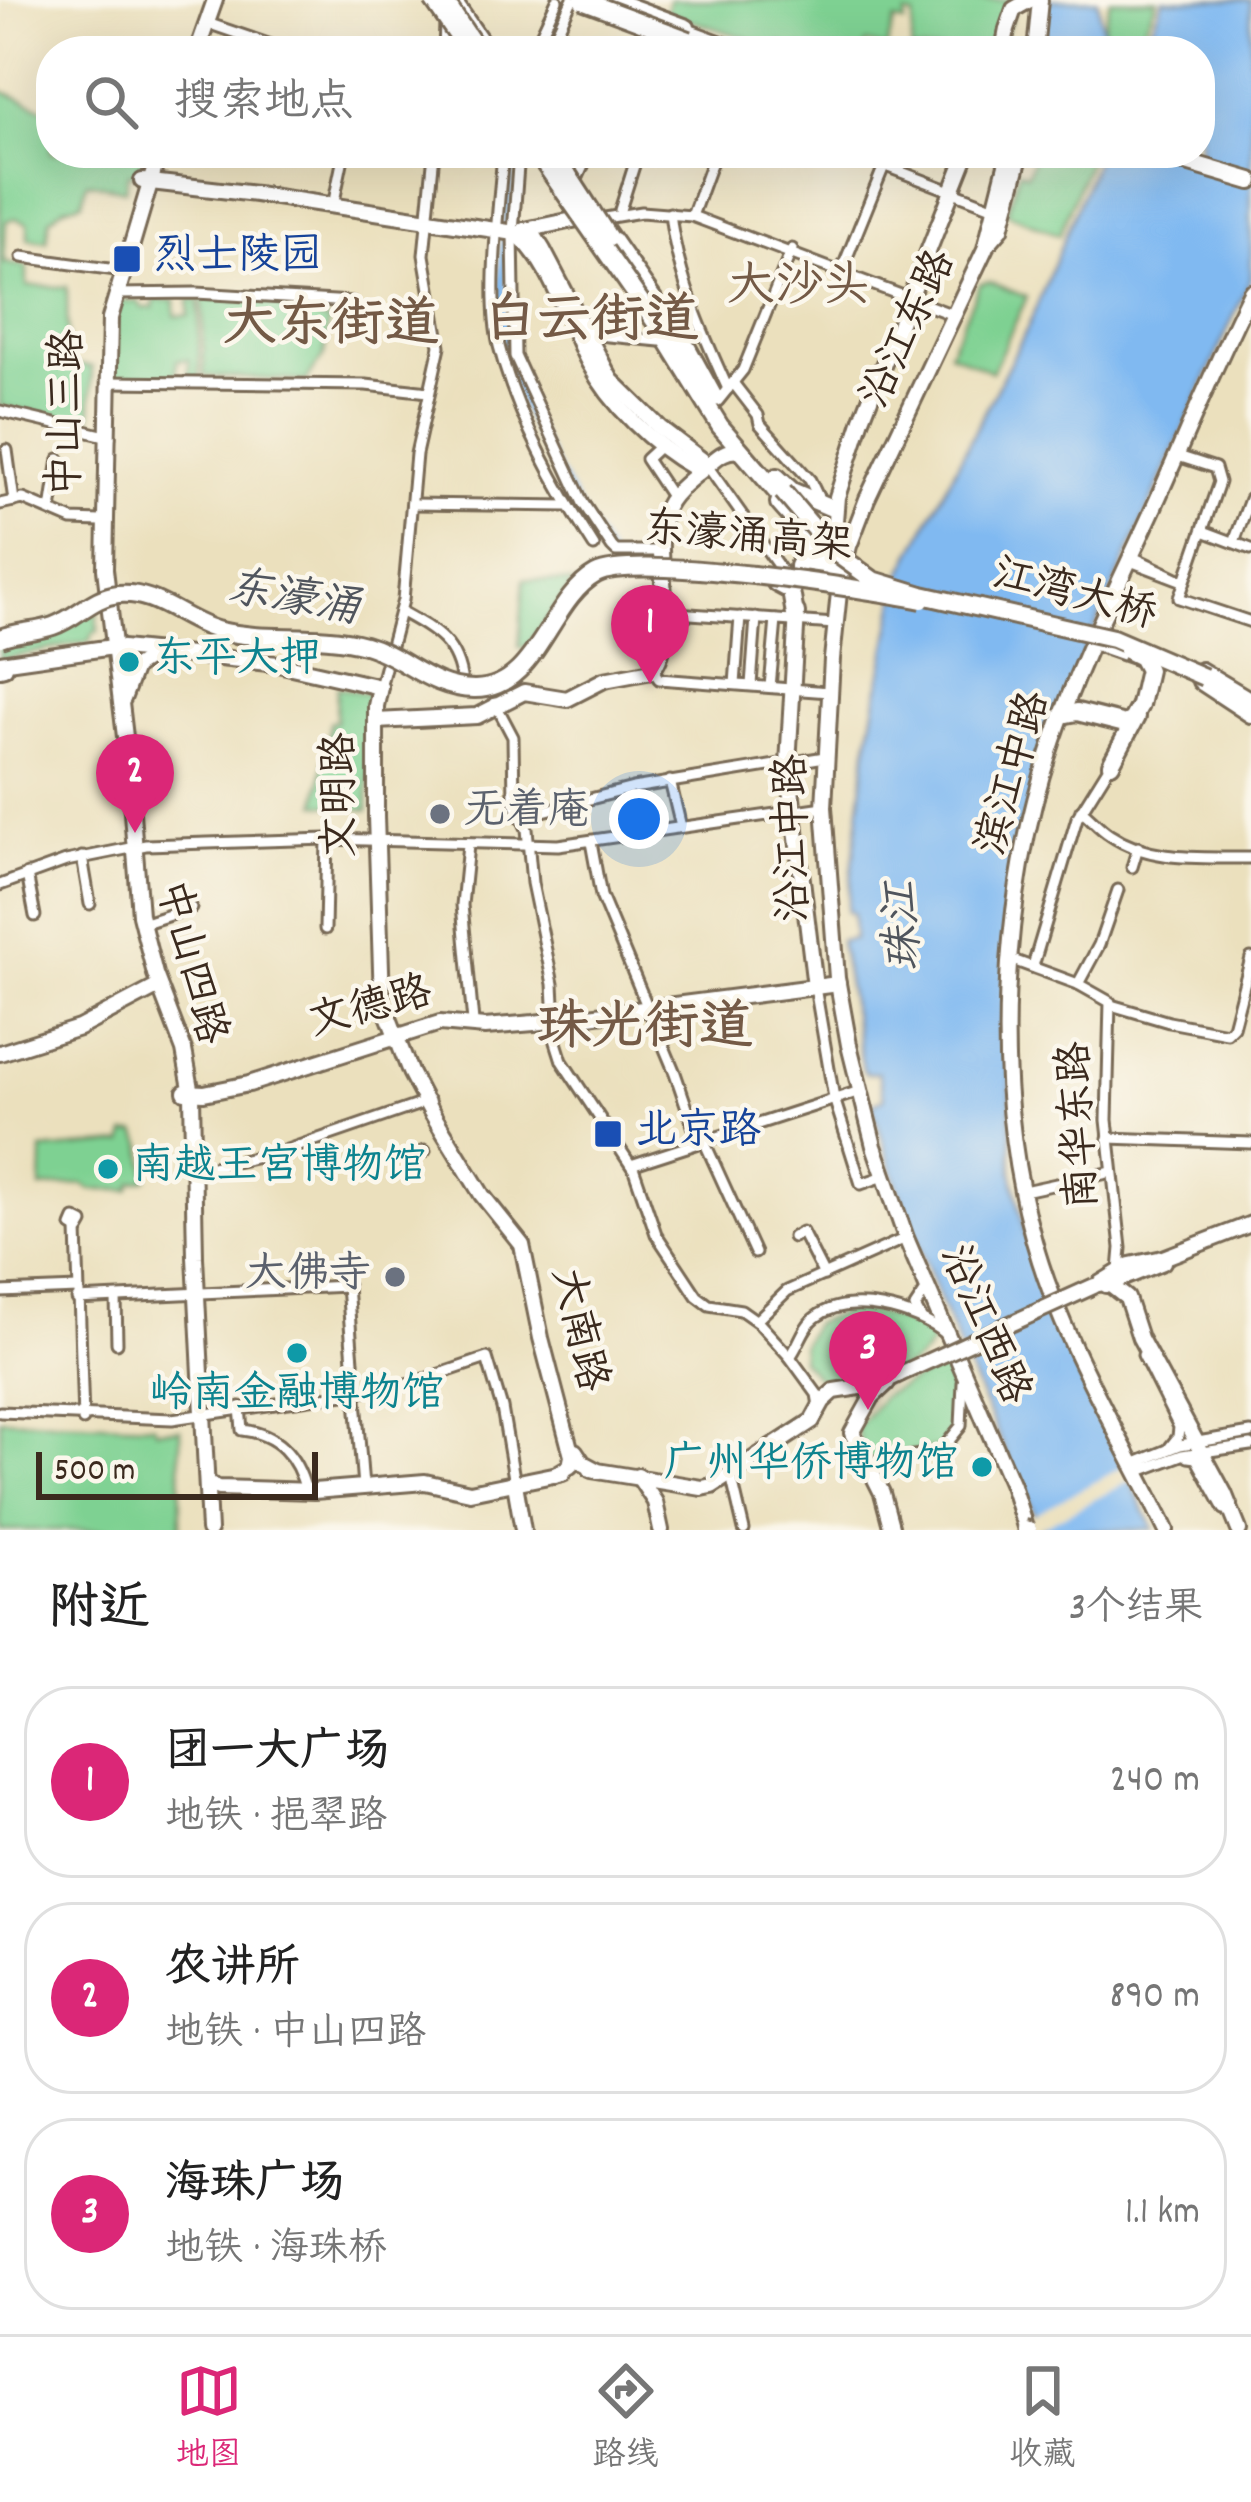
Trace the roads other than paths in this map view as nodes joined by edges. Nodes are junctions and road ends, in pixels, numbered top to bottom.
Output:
1 (218, 0) edge
2 (557, 0) edge
3 (571, 0) edge
4 (614, 0) edge
5 (1036, 0) edge
6 (594, 3) edge
7 (443, 4) edge
8 (1014, 9) junction
9 (1035, 21) junction
10 (207, 36) edge
11 (462, 36) edge
12 (540, 36) edge
13 (555, 36) edge
14 (650, 36) edge
15 (679, 36) edge
16 (708, 36) edge
17 (1006, 36) edge
18 (1034, 36) edge
19 (1034, 36) edge
20 (1215, 164) edge
21 (150, 168) edge
22 (341, 168) edge
23 (432, 168) edge
24 (506, 168) edge
25 (519, 168) edge
26 (555, 168) edge
27 (556, 168) edge
28 (556, 168) edge
29 (589, 168) edge
30 (633, 168) edge
31 (710, 168) edge
32 (883, 168) edge
33 (889, 168) edge
34 (960, 168) edge
35 (1010, 168) edge
36 (1012, 168) edge
37 (1013, 168) edge
38 (1215, 168) edge
39 (1251, 177) edge
40 (145, 182) junction
41 (627, 188) junction
42 (950, 192) junction
43 (333, 206) junction
44 (994, 208) junction
45 (634, 210) junction
46 (590, 211) junction
47 (670, 213) junction
48 (693, 214) junction
49 (425, 218) junction
50 (518, 231) junction
51 (985, 249) junction
52 (791, 250) junction
53 (540, 254) junction
54 (22, 257) dead end
55 (634, 267) junction
56 (116, 270) junction
57 (842, 270) junction
58 (615, 273) junction
59 (647, 286) junction
60 (116, 294) junction
61 (630, 295) junction
62 (911, 298) junction
63 (352, 302) dead end
64 (1248, 306) edge
65 (956, 316) junction
66 (580, 327) junction
67 (664, 334) junction
68 (107, 384) junction
69 (612, 388) junction
70 (429, 392) junction
71 (719, 393) junction
72 (0, 414) edge
73 (106, 436) junction
74 (732, 438) junction
75 (660, 446) junction
76 (7, 450) dead end
77 (679, 452) junction
78 (1181, 457) junction
79 (59, 459) dead end
80 (701, 465) junction
81 (670, 495) junction
82 (786, 495) junction
83 (1250, 499) edge
84 (14, 501) junction
85 (0, 504) edge
86 (412, 504) junction
87 (575, 505) junction
88 (863, 509) junction
89 (830, 510) junction
90 (51, 511) junction
91 (100, 521) junction
92 (855, 531) junction
93 (1203, 531) junction
94 (805, 534) junction
95 (1234, 542) junction
96 (594, 546) dead end
97 (1251, 549) edge
98 (1133, 560) junction
99 (661, 564) junction
100 (794, 576) junction
101 (1183, 581) junction
102 (840, 584) junction
103 (105, 596) junction
104 (922, 598) junction
105 (946, 607) junction
106 (400, 611) junction
107 (660, 612) junction
108 (740, 616) junction
109 (756, 618) junction
110 (776, 620) junction
111 (796, 621) junction
112 (1251, 622) edge
113 (836, 624) junction
114 (0, 636) edge
115 (1097, 637) junction
116 (110, 649) junction
117 (1126, 649) junction
118 (533, 650) junction
119 (153, 655) junction
120 (1159, 658) junction
121 (1, 666) edge
122 (651, 669) junction
123 (1203, 679) junction
124 (462, 684) dead end
125 (735, 684) junction
126 (751, 686) junction
127 (380, 687) junction
128 (770, 687) junction
129 (792, 688) junction
130 (829, 692) junction
131 (496, 705) junction
132 (1140, 705) junction
133 (1067, 709) junction
134 (1251, 709) edge
135 (121, 710) junction
136 (378, 720) junction
137 (825, 758) junction
138 (788, 764) junction
139 (1111, 764) junction
140 (670, 782) junction
141 (824, 807) junction
142 (1081, 810) junction
143 (795, 811) junction
144 (520, 817) junction
145 (682, 826) junction
146 (328, 839) junction
147 (378, 842) junction
148 (591, 842) junction
149 (468, 844) junction
150 (529, 846) junction
151 (132, 847) junction
152 (1138, 848) junction
153 (82, 857) junction
154 (1251, 859) edge
155 (1132, 867) dead end
156 (27, 874) junction
157 (0, 885) edge
158 (1118, 890) dead end
159 (90, 904) dead end
160 (191, 908) dead end
161 (35, 916) dead end
162 (142, 924) junction
163 (325, 929) dead end
164 (1251, 958) edge
165 (1012, 960) junction
166 (1034, 966) junction
167 (837, 981) junction
168 (1078, 984) junction
169 (815, 987) junction
170 (155, 988) junction
171 (1110, 1002) junction
172 (645, 1007) junction
173 (556, 1020) junction
174 (472, 1022) junction
175 (397, 1033) junction
176 (0, 1051) edge
177 (860, 1090) junction
178 (189, 1092) junction
179 (834, 1099) junction
180 (427, 1101) junction
181 (1108, 1138) junction
182 (702, 1142) junction
183 (1251, 1143) edge
184 (876, 1145) junction
185 (850, 1154) junction
186 (633, 1165) junction
187 (194, 1171) junction
188 (1112, 1172) junction
189 (884, 1176) junction
190 (1026, 1191) junction
191 (489, 1201) junction
192 (192, 1221) junction
193 (1251, 1226) edge
194 (77, 1230) dead end
195 (793, 1237) dead end
196 (906, 1238) junction
197 (1121, 1248) junction
198 (755, 1253) dead end
199 (1149, 1267) junction
200 (824, 1275) junction
201 (1104, 1283) junction
202 (0, 1290) edge
203 (77, 1291) junction
204 (194, 1295) junction
205 (923, 1295) junction
206 (116, 1298) junction
207 (1127, 1298) junction
208 (897, 1312) junction
209 (759, 1318) junction
210 (923, 1319) junction
211 (945, 1334) junction
212 (1140, 1338) junction
213 (117, 1343) dead end
214 (791, 1356) junction
215 (900, 1375) junction
216 (963, 1376) junction
217 (834, 1390) junction
218 (355, 1392) junction
219 (240, 1407) junction
220 (818, 1413) junction
221 (1172, 1413) junction
222 (0, 1414) edge
223 (200, 1416) junction
224 (83, 1417) junction
225 (1185, 1425) junction
226 (961, 1426) junction
227 (987, 1428) junction
228 (1251, 1433) edge
229 (1251, 1445) edge
230 (1196, 1451) junction
231 (1168, 1454) junction
232 (866, 1463) junction
233 (1138, 1467) junction
234 (596, 1470) junction
235 (555, 1474) junction
236 (731, 1475) junction
237 (638, 1476) junction
238 (515, 1484) junction
239 (363, 1487) junction
240 (306, 1491) junction
241 (1218, 1491) dead end
242 (205, 1493) junction
243 (1019, 1504) junction
244 (1030, 1529) edge
245 (206, 1530) edge
246 (523, 1530) edge
247 (661, 1530) edge
248 (744, 1530) edge
249 (892, 1530) edge
250 (1010, 1530) edge
251 (1168, 1530) edge
252 (1238, 1530) edge

1 - 10 main road
2 - 12 street
3 - 6 main road
3 - 13 street
4 - 16 main road
5 - 8 main road
5 - 9 main road
5 - 18 main road
6 - 14 main road
6 - 15 highway, bridge
7 - 11 highway, bridge
8 - 9 main road
8 - 17 main road, bridge
9 - 19 main road
20 - 39 highway
21 - 40 main road
22 - 43 street
23 - 49 street
24 - 50 street
25 - 50 street
26 - 67 highway, bridge
27 - 46 main road
28 - 46 main road
29 - 46 street
30 - 41 street
31 - 48 street
32 - 57 street
33 - 42 street
34 - 42 main road
35 - 44 main road, 沿江东路
36 - 51 main road
37 - 51 main road
38 - 39 highway
40 - 43 main road
40 - 56 main road, 中山三路
40 - 60 main road, 中山三路
41 - 45 street
41 - 46 street
42 - 44 street
42 - 62 main road
43 - 49 main road
44 - 51 main road, 沿江东路
45 - 46 street
45 - 47 street
45 - 48 street
46 - 50 main road
46 - 53 main road
46 - 55 main road
46 - 55 main road
46 - 58 main road
47 - 48 street
47 - 71 street
48 - 52 street
49 - 50 main road
49 - 70 street
50 - 53 main road
50 - 87 street
50 - 87 street
51 - 65 main road, 沿江东路
52 - 57 street
52 - 71 street
53 - 66 main road
54 - 56 street
55 - 58 main road
55 - 59 main road
56 - 68 main road, 中山三路
57 - 62 street
58 - 61 main road
59 - 61 main road
59 - 71 main road
60 - 63 street
60 - 68 main road, 中山三路
61 - 67 main road
62 - 65 street
62 - 89 main road
64 - 78 main road, 滨江中路
64 - 98 main road, 滨江中路
65 - 88 main road, 沿江东路
66 - 67 street
66 - 69 main road
67 - 71 highway
68 - 70 street
68 - 73 main road, 中山三路
69 - 75 main road
69 - 77 main road
70 - 86 street
71 - 74 highway
71 - 89 street
72 - 73 street
73 - 91 main road, 中山三路
73 - 103 main road, 中山三路
74 - 80 main road
74 - 80 main road
74 - 82 highway
74 - 82 highway
74 - 94 highway
75 - 77 main road
75 - 81 street
76 - 84 street
77 - 80 main road
78 - 93 street
78 - 98 main road, 滨江中路
79 - 90 street
80 - 81 main road
80 - 99 main road
80 - 100 street
81 - 99 main road
82 - 89 highway
82 - 94 street
82 - 104 highway, bridge
82 - 105 highway, bridge
83 - 95 street
84 - 85 street
84 - 90 street
86 - 87 street
86 - 106 street
87 - 96 street
87 - 99 street
88 - 89 main road
88 - 92 main road, 沿江东路
89 - 92 main road
89 - 100 main road
90 - 91 street
91 - 103 main road, 中山三路
92 - 102 main road, 沿江中路
93 - 95 street
93 - 101 street
94 - 100 highway
95 - 97 street
98 - 101 street
98 - 115 main road, 滨江中路
99 - 100 highway, bridge
99 - 100 highway, 东濠涌高架, bridge
99 - 107 main road
99 - 114 highway, 东濠涌高架, bridge
99 - 118 highway, bridge
100 - 102 main road
100 - 104 highway, bridge
100 - 111 highway
101 - 112 street
102 - 113 main road, 沿江中路
103 - 116 main road, 中山三路
104 - 105 highway, bridge
104 - 118 highway, 东濠涌高架, bridge
104 - 123 highway, 江湾大桥, bridge
105 - 117 highway, 江湾大桥, bridge
106 - 124 street
106 - 127 street
107 - 108 street
107 - 122 main road
108 - 109 street
108 - 125 street
109 - 110 street
109 - 126 street
110 - 111 street
110 - 128 street
111 - 113 street
111 - 129 main road
113 - 130 main road, 沿江中路
114 - 118 highway, 东濠涌高架, bridge
115 - 120 main road
115 - 133 main road, 滨江中路
116 - 119 main road
116 - 121 main road
116 - 127 main road
116 - 135 main road, 中山四路
116 - 151 main road, 中山四路
117 - 123 highway, 江湾大桥, bridge
117 - 132 highway, bridge
119 - 127 main road
119 - 135 main road
120 - 134 main road
120 - 139 street
122 - 125 street
122 - 131 main road
122 - 131 main road
123 - 134 highway
125 - 126 street
126 - 128 street
127 - 136 main road, 文明路
128 - 129 street
129 - 130 street
129 - 138 main road
130 - 137 main road, 沿江中路
131 - 136 main road
131 - 144 street
132 - 133 highway
132 - 139 highway
133 - 165 main road, 滨江中路
135 - 151 main road, 中山四路
136 - 147 main road, 文明路
137 - 138 street
137 - 141 main road, 沿江中路
138 - 140 street
138 - 143 main road
139 - 142 street
140 - 144 street
140 - 145 street
141 - 143 street
141 - 167 main road, 沿江中路
142 - 152 street
142 - 166 street
143 - 145 street
143 - 169 main road
144 - 150 street
145 - 148 street
146 - 147 street
146 - 151 street
146 - 163 street
147 - 149 street
147 - 175 main road, 文明路
148 - 150 street
148 - 172 street
149 - 150 street
149 - 174 street
150 - 173 street
151 - 153 street
151 - 162 main road, 中山四路
151 - 170 main road, 中山四路
152 - 154 street
152 - 155 street
153 - 156 street
153 - 159 street
156 - 157 street
156 - 161 street
158 - 168 street
160 - 162 street
162 - 170 main road, 中山四路
164 - 171 street
165 - 166 street
165 - 190 main road, 滨江中路
166 - 168 street
167 - 169 main road
167 - 177 main road, 沿江中路
168 - 171 street
169 - 172 main road
169 - 179 street
170 - 176 main road
170 - 178 main road, 中山四路
171 - 181 street, 南华东路
172 - 173 main road
172 - 182 street
173 - 174 main road, 文德路
173 - 175 main road, 文德路
173 - 186 street
174 - 175 main road, 文德路
175 - 178 main road, 文德路
175 - 180 main road, 文明路
177 - 179 street
177 - 184 main road, 沿江中路
178 - 187 main road, 中山四路
178 - 192 main road, 中山四路
179 - 182 street
179 - 185 street
180 - 187 street
180 - 191 main road, 文明路
181 - 183 street
181 - 188 street, 南华东路
182 - 186 street
182 - 198 street
184 - 185 street
184 - 189 main road, 沿江西路
184 - 244 main road, 沿江西路
185 - 189 street
186 - 209 street
186 - 214 street
187 - 192 main road, 中山四路
188 - 190 street
188 - 197 street, 南华东路
189 - 196 main road, 沿江西路
190 - 233 main road, 滨江中路
191 - 234 main road, 大南路
191 - 235 main road, 大南路
192 - 204 main road
193 - 199 main road
193 - 199 main road
194 - 203 street
195 - 200 street
196 - 200 street
196 - 205 main road, 沿江西路
197 - 199 street
197 - 201 street, 南华东路
199 - 201 main road
199 - 207 main road
200 - 209 street
201 - 207 main road
201 - 215 main road, bridge
202 - 203 street
203 - 206 street
203 - 224 street
204 - 206 street
204 - 218 street
204 - 223 main road
205 - 208 street
205 - 210 street
205 - 211 main road, 沿江西路
206 - 213 street
207 - 212 main road
208 - 210 street
208 - 214 street
209 - 214 street
210 - 211 street
211 - 216 main road, 沿江西路
212 - 221 street
212 - 225 main road
214 - 217 street
214 - 220 street
215 - 217 main road
215 - 232 main road
216 - 226 street
216 - 227 main road, 沿江西路
217 - 220 main road
218 - 219 street
218 - 238 street
218 - 239 street
219 - 223 street
219 - 240 street
220 - 236 main road
221 - 225 street
221 - 231 street
222 - 224 street
223 - 224 street
223 - 242 main road
225 - 230 main road
226 - 227 street
226 - 232 street
227 - 243 main road, 沿江西路
228 - 230 street
229 - 230 street
230 - 231 street
230 - 252 main road
231 - 233 street
232 - 249 main road
233 - 251 main road, 滨江中路
234 - 235 main road
234 - 237 main road
235 - 238 main road
236 - 237 main road
236 - 248 street
237 - 247 main road
238 - 239 main road
238 - 246 main road
239 - 240 main road
240 - 242 main road
241 - 252 main road
242 - 245 main road
243 - 244 main road, 沿江西路
243 - 250 main road
244 - 250 main road

